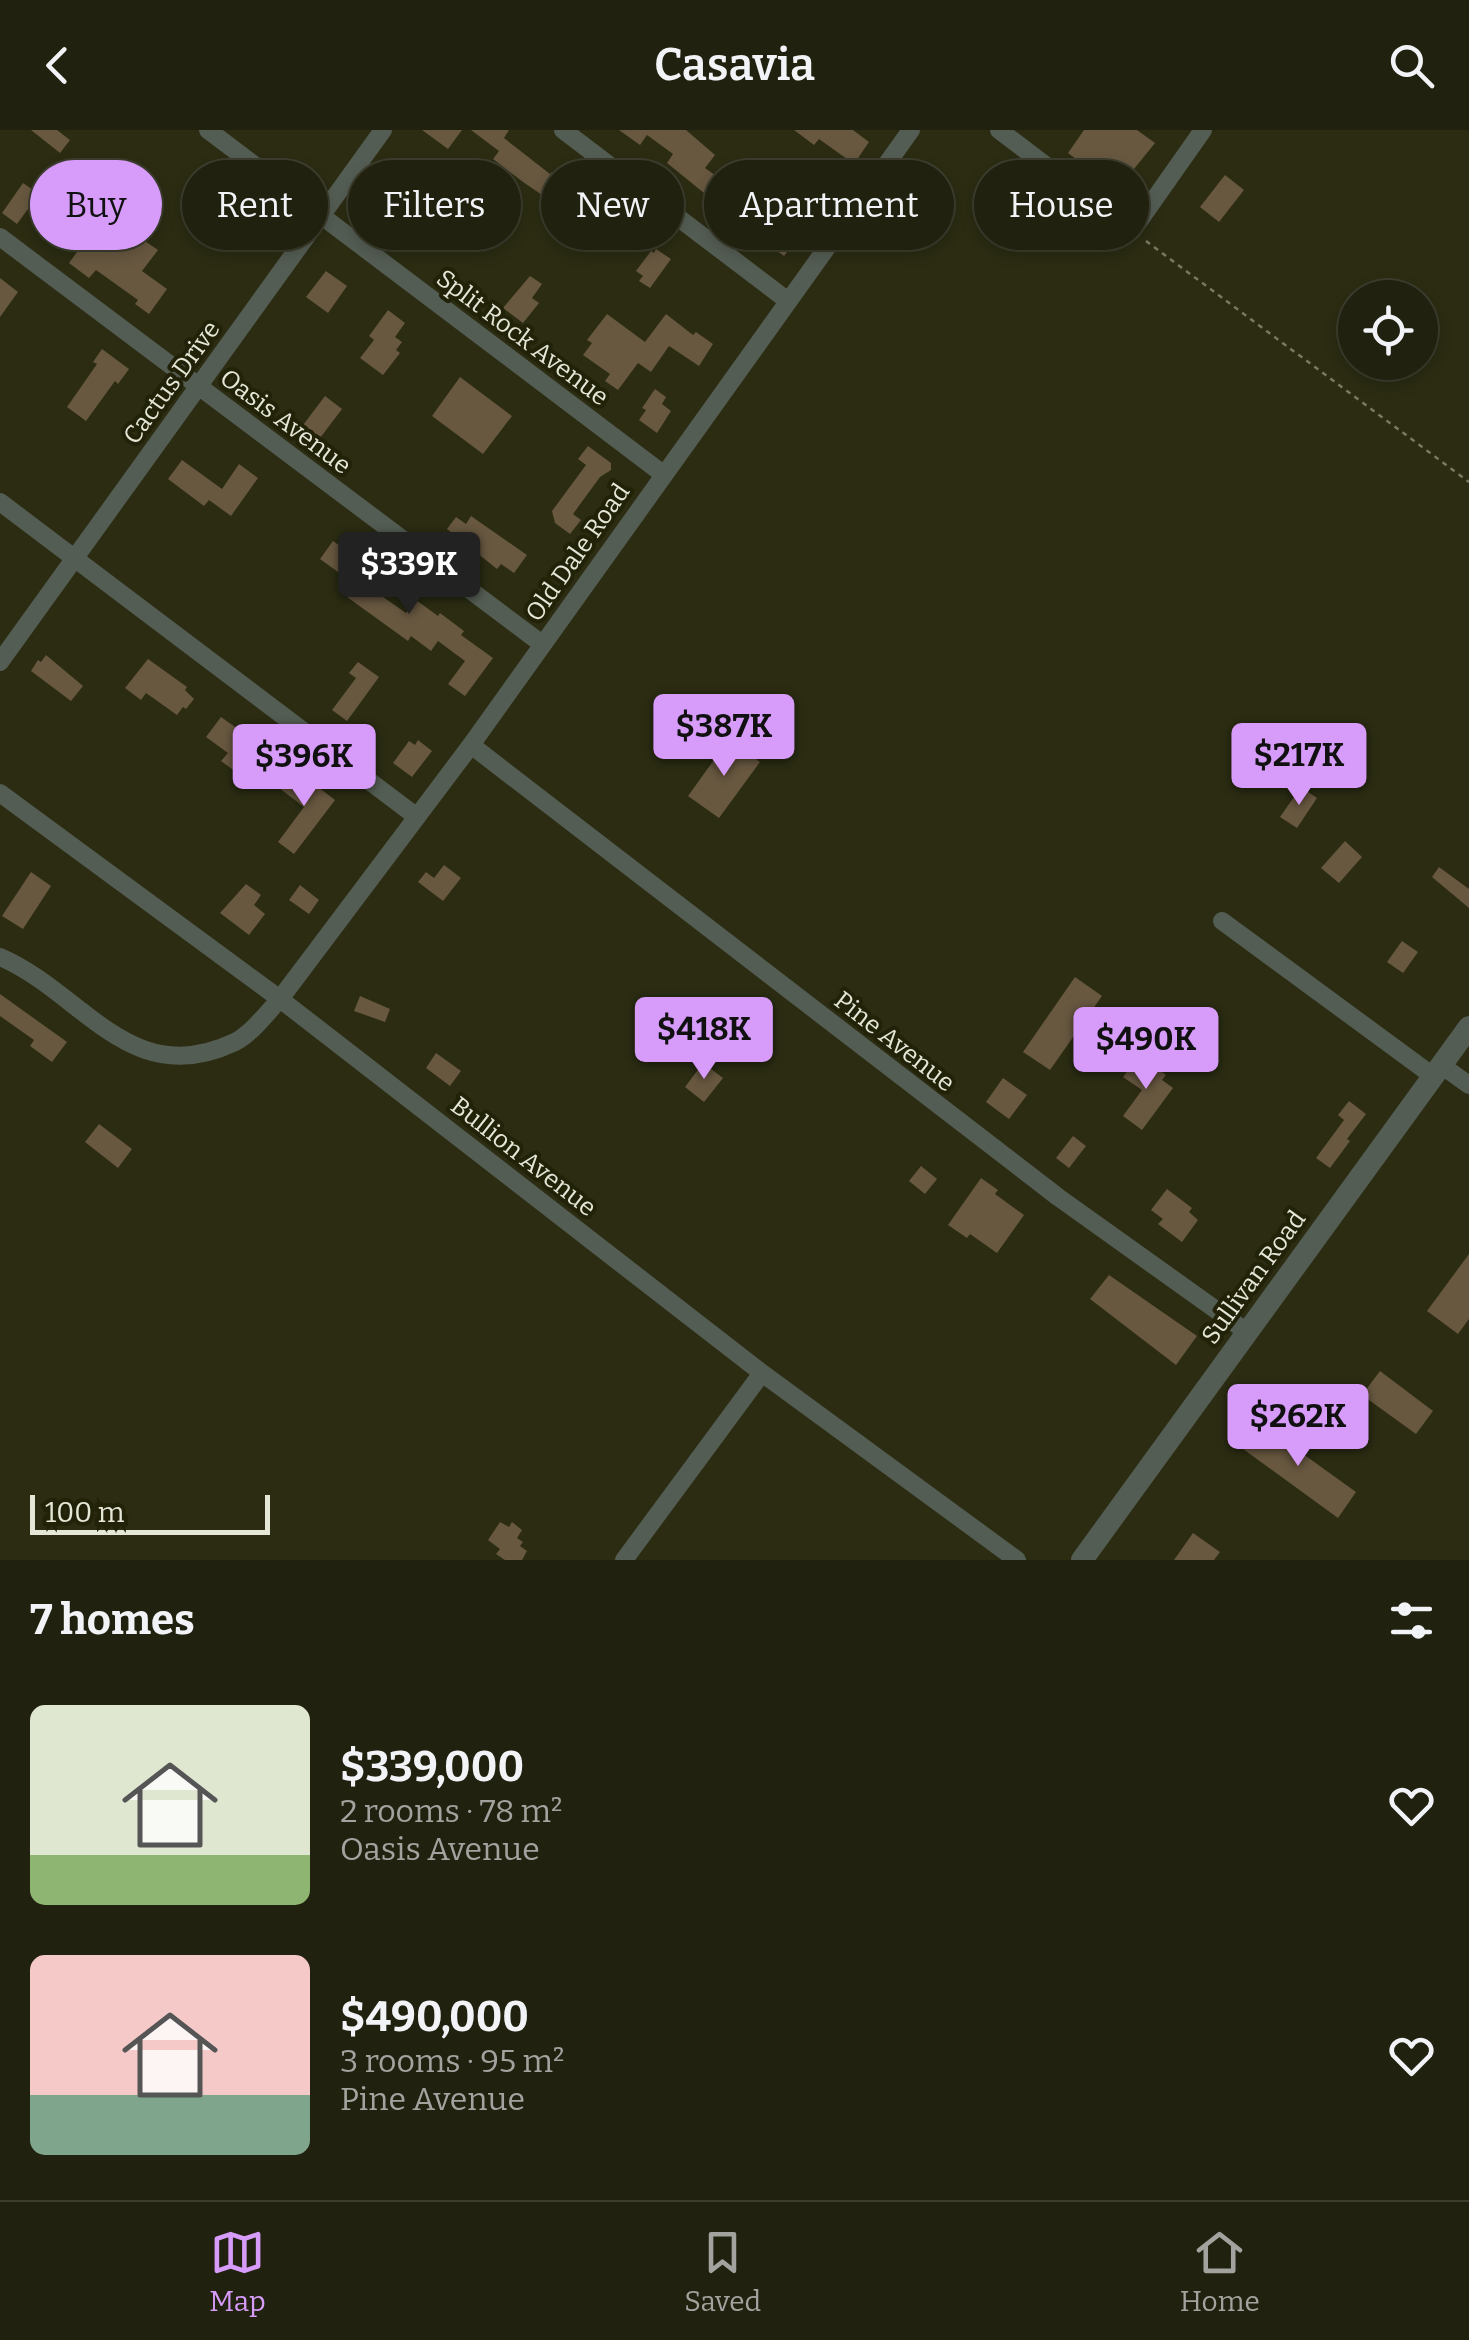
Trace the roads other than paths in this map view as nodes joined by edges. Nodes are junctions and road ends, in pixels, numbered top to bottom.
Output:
1 (208, 130) edge
2 (383, 130) edge
3 (563, 130) edge
4 (911, 130) edge
5 (999, 130) edge
6 (1203, 130) edge
7 (248, 160) edge
8 (328, 208) edge
9 (328, 221) edge
10 (0, 237) edge
11 (297, 250) edge
12 (788, 301) junction
13 (198, 386) junction
14 (663, 474) junction
15 (0, 502) edge
16 (75, 558) junction
17 (542, 644) junction
18 (0, 662) edge
19 (471, 745) junction
20 (0, 793) edge
21 (417, 818) junction
22 (1222, 921) dead end
23 (0, 957) edge
24 (280, 999) junction
25 (1469, 1026) edge
26 (1437, 1070) junction
27 (1469, 1085) edge
28 (1247, 1332) junction
29 (762, 1372) junction
30 (624, 1560) edge
31 (1018, 1560) edge
32 (1082, 1560) edge

1 - 7 street, Split Rock Avenue
2 - 8 street, Cactus Drive
3 - 12 street
4 - 12 street, Old Dale Road
5 - 6 street
9 - 14 street, Split Rock Avenue
10 - 13 street, Oasis Avenue
11 - 13 street, Cactus Drive
12 - 14 street, Old Dale Road
13 - 16 street, Cactus Drive
13 - 17 street, Oasis Avenue
14 - 17 street, Old Dale Road
15 - 16 street
16 - 18 street, Cactus Drive
16 - 21 street
17 - 19 street, Old Dale Road
19 - 21 street, Old Dale Road
19 - 28 street, Pine Avenue
20 - 24 street, Bullion Avenue
21 - 24 street, Old Dale Road
22 - 26 street
23 - 24 street, Old Dale Road
24 - 29 street, Bullion Avenue
25 - 26 street, Sullivan Road
26 - 27 street
26 - 28 street, Sullivan Road
28 - 32 street, Sullivan Road
29 - 30 street
29 - 31 street, Bullion Avenue

